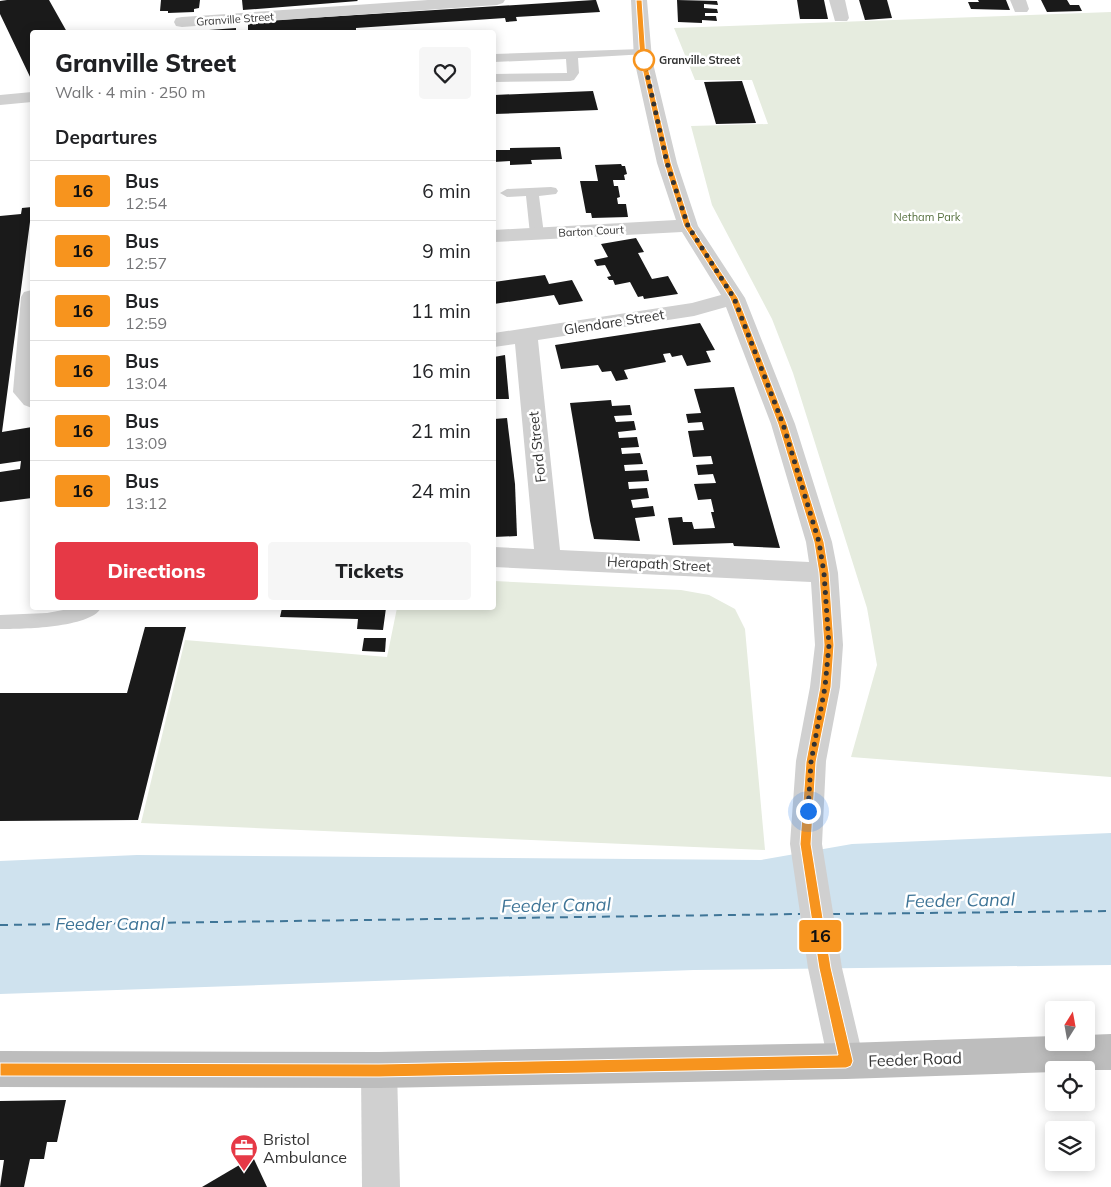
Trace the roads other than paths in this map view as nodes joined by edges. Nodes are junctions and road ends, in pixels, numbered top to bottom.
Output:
1 (498, 0) edge
2 (639, 0) edge
3 (837, 0) edge
4 (841, 18) dead end
5 (182, 22) dead end
6 (642, 52) junction
7 (572, 55) junction
8 (496, 58) edge
9 (496, 78) edge
10 (30, 97) edge
11 (0, 100) edge
12 (551, 191) dead end
13 (532, 192) junction
14 (507, 193) dead end
15 (688, 226) junction
16 (537, 234) junction
17 (496, 236) edge
18 (734, 298) junction
19 (30, 324) edge
20 (526, 335) junction
21 (496, 340) edge
22 (30, 398) edge
23 (496, 557) edge
24 (548, 559) junction
25 (824, 573) junction
26 (87, 610) edge
27 (0, 622) edge
28 (1111, 1052) edge
29 (846, 1061) junction
30 (0, 1069) edge
31 (379, 1070) junction
32 (381, 1187) edge

1 - 5 street, Granville Street
2 - 6 street
3 - 4 street
6 - 7 lane
6 - 15 street
7 - 8 lane
7 - 9 lane
10 - 11 street
12 - 13 lane
13 - 14 lane
13 - 16 lane
15 - 16 street, Barton Court
15 - 18 street
16 - 17 street, Barton Court
18 - 20 street, Glendare Street
18 - 25 street
19 - 22 street
20 - 21 street, Glendare Street
20 - 24 street, Ford Street
23 - 24 street, Herapath Street
24 - 25 street, Herapath Street
25 - 29 street
26 - 27 lane
28 - 29 street, Feeder Road
29 - 31 street, Feeder Road
30 - 31 street, Feeder Road
31 - 32 street

